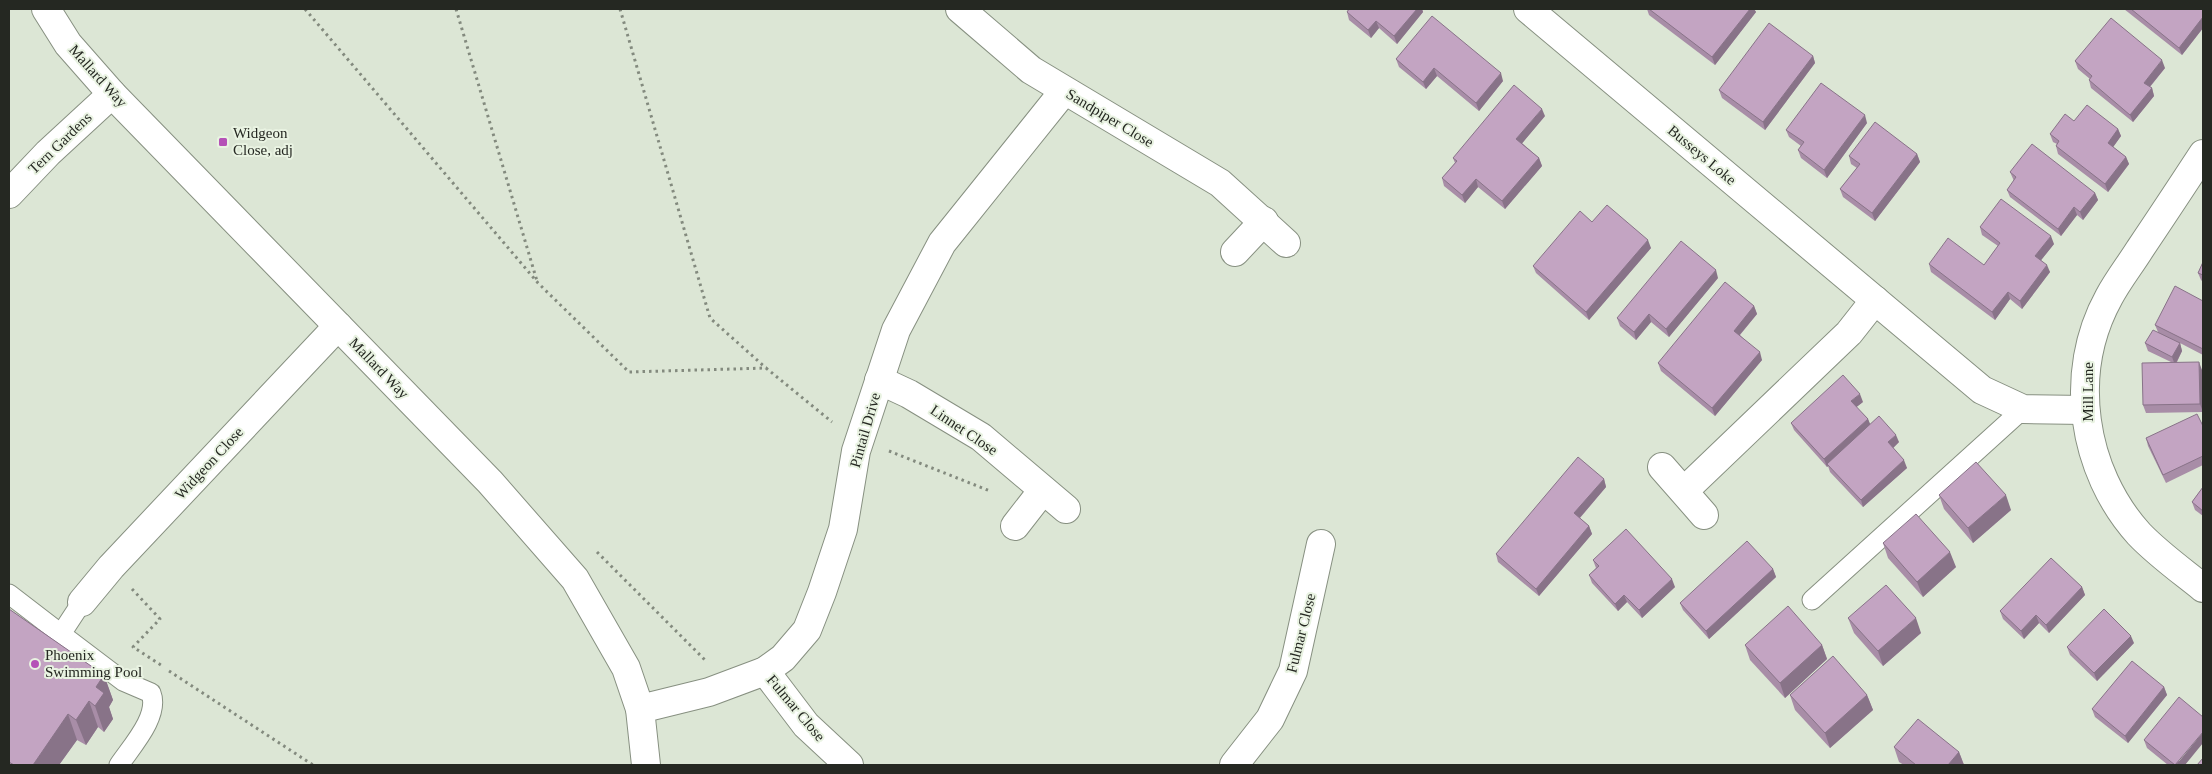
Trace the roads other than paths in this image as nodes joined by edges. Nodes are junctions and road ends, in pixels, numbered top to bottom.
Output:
1 (46, 9) edge
2 (960, 9) edge
3 (1528, 9) edge
4 (1064, 91) junction
5 (112, 94) junction
6 (2203, 154) edge
7 (9, 194) edge
8 (1264, 221) junction
9 (1286, 243) dead end
10 (1234, 252) dead end
11 (1875, 300) junction
12 (338, 326) junction
13 (879, 380) junction
14 (2023, 409) junction
15 (2085, 410) junction
16 (1662, 467) dead end
17 (1043, 490) junction
18 (1684, 491) junction
19 (1066, 509) dead end
20 (1704, 515) dead end
21 (1015, 526) dead end
22 (1321, 544) dead end
23 (2203, 588) edge
24 (9, 594) edge
25 (1812, 600) dead end
26 (82, 602) joint
27 (61, 634) junction
28 (765, 671) junction
29 (640, 709) junction
30 (119, 765) edge
31 (646, 765) edge
32 (850, 765) edge
33 (1234, 765) edge

1 - 5 street, Mallard Way
2 - 4 street, Sandpiper Close
3 - 11 street, Busseys Loke
4 - 8 street, Sandpiper Close
4 - 13 street, Pintail Drive
5 - 7 street, Tern Gardens
5 - 12 street, Mallard Way
6 - 15 street, Mill Lane
8 - 9 street, Sandpiper Close
8 - 10 street
11 - 14 street, Busseys Loke
11 - 18 street
12 - 26 street, Widgeon Close
12 - 29 street, Mallard Way
13 - 17 street, Linnet Close
13 - 28 street, Pintail Drive
14 - 15 street, Busseys Loke
14 - 25 lane
15 - 23 street, Mill Lane
16 - 18 street
17 - 19 street, Linnet Close
17 - 21 street
18 - 20 street
22 - 33 street, Fulmar Close
24 - 27 lane
26 - 27 lane
27 - 30 lane
28 - 29 street, Pintail Drive
28 - 32 street, Fulmar Close
29 - 31 street, Mallard Way

